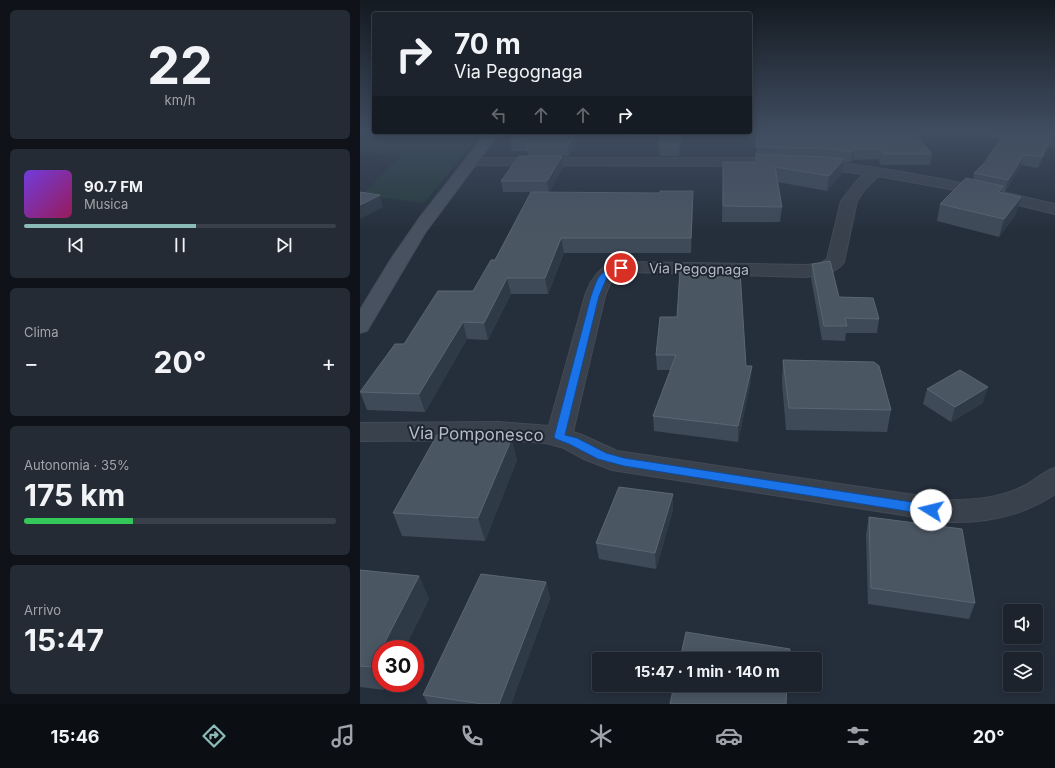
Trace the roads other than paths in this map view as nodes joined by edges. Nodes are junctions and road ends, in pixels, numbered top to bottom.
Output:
1 (471, 165) edge
2 (825, 165) edge
3 (875, 172) junction
4 (1055, 209) edge
5 (360, 327) edge
6 (360, 432) edge
7 (560, 437) junction
8 (1055, 478) edge

1 - 5 street
2 - 3 street
3 - 4 street
3 - 7 street, Via Pegognaga
6 - 7 street, Via Pomponesco
7 - 8 street, Via Pomponesco

